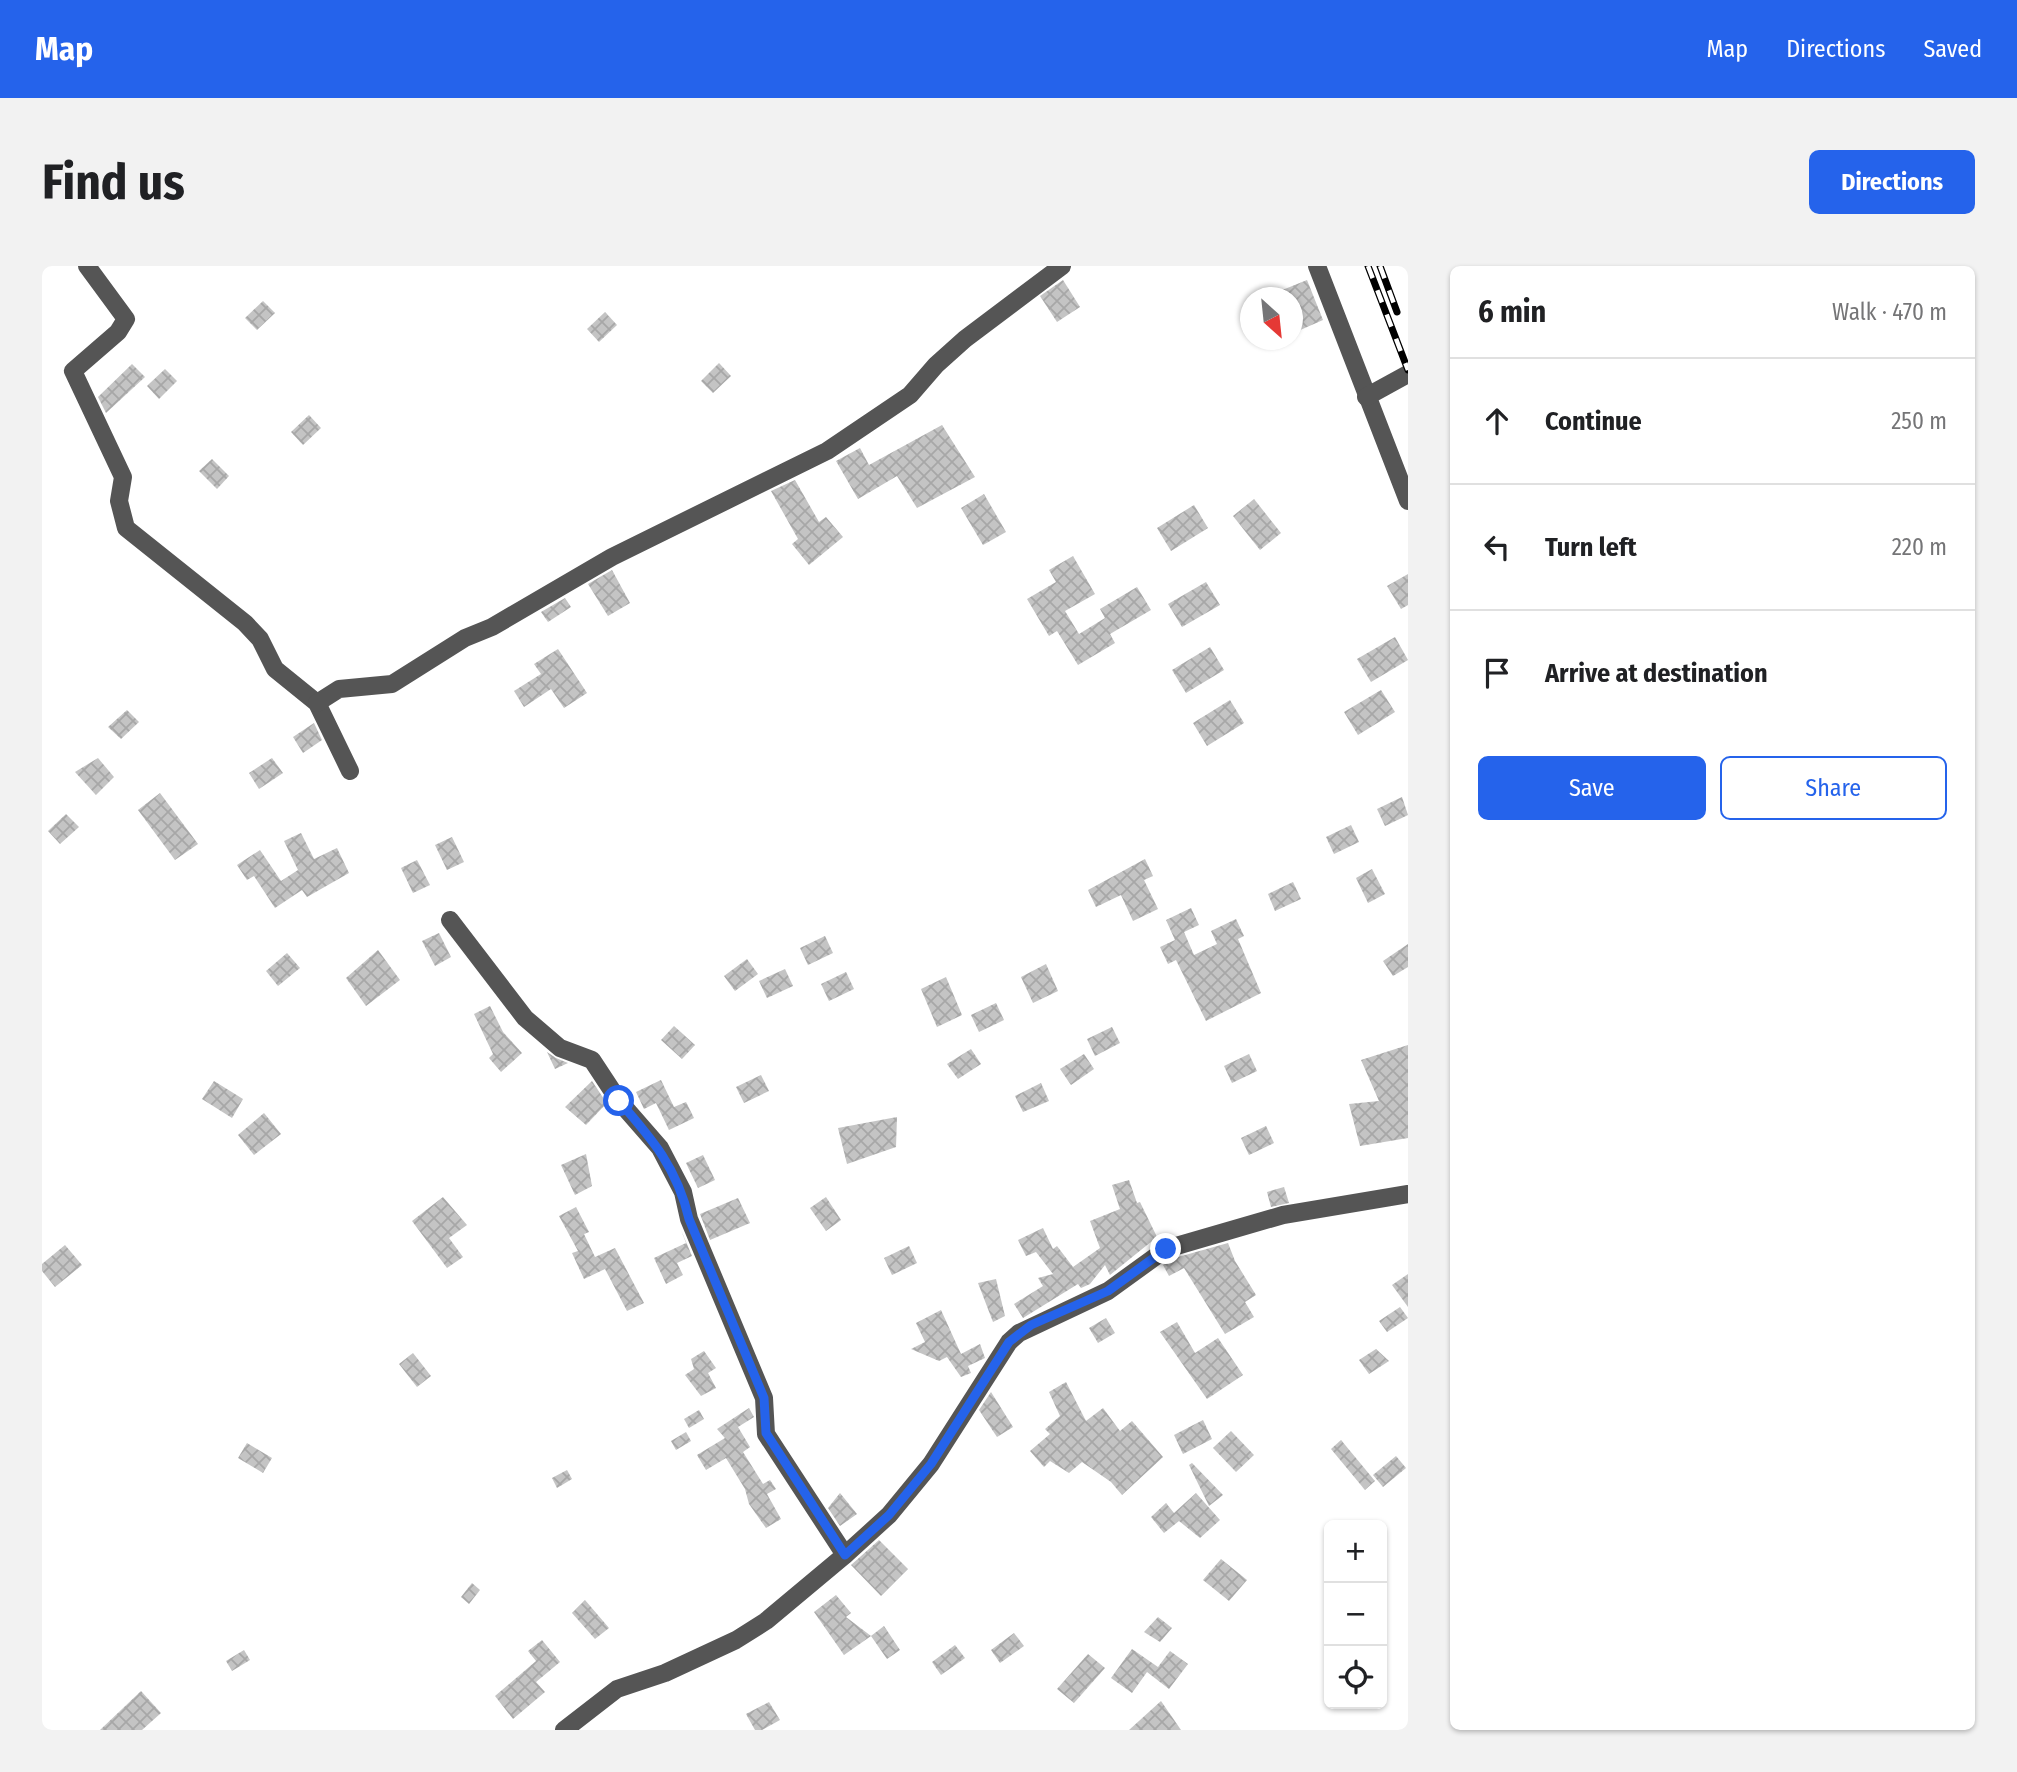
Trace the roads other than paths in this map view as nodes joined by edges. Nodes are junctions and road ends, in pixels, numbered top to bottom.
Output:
1 (87, 266) edge
2 (1062, 266) edge
3 (1317, 266) edge
4 (1408, 374) edge
5 (1366, 397) junction
6 (1408, 501) edge
7 (317, 702) junction
8 (351, 771) dead end
9 (450, 920) dead end
10 (1408, 1194) edge
11 (845, 1555) junction
12 (564, 1730) edge

1 - 7 street
2 - 7 street
3 - 5 street
4 - 5 street
5 - 6 street
7 - 8 street
9 - 11 street
10 - 11 street
11 - 12 street

